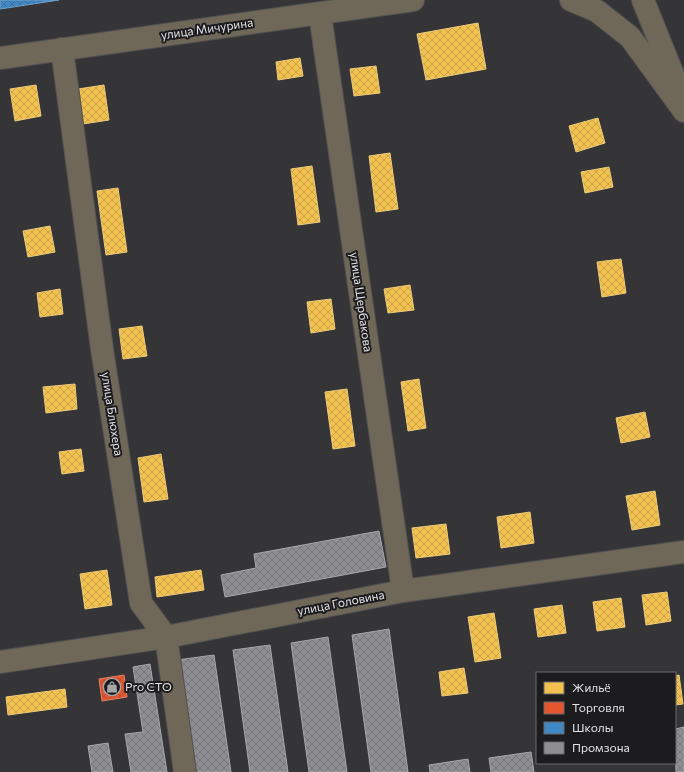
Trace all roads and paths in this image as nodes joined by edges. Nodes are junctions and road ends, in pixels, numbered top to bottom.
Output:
1 (413, 0) edge
2 (571, 0) edge
3 (643, 0) edge
4 (320, 14) junction
5 (62, 49) junction
6 (0, 58) edge
7 (684, 102) edge
8 (684, 111) edge
9 (684, 552) edge
10 (403, 591) junction
11 (166, 638) junction
12 (0, 662) edge
13 (185, 772) edge

1 - 4 street, улица Мичурина
2 - 8 street
3 - 7 street
4 - 5 street, улица Мичурина
4 - 10 street, улица Щербакова
5 - 6 street, улица Мичурина
5 - 11 street, улица Блюхера
9 - 10 street, улица Головина
10 - 11 street, улица Головина
11 - 12 street, улица Головина
11 - 13 street, улица Блюхера

